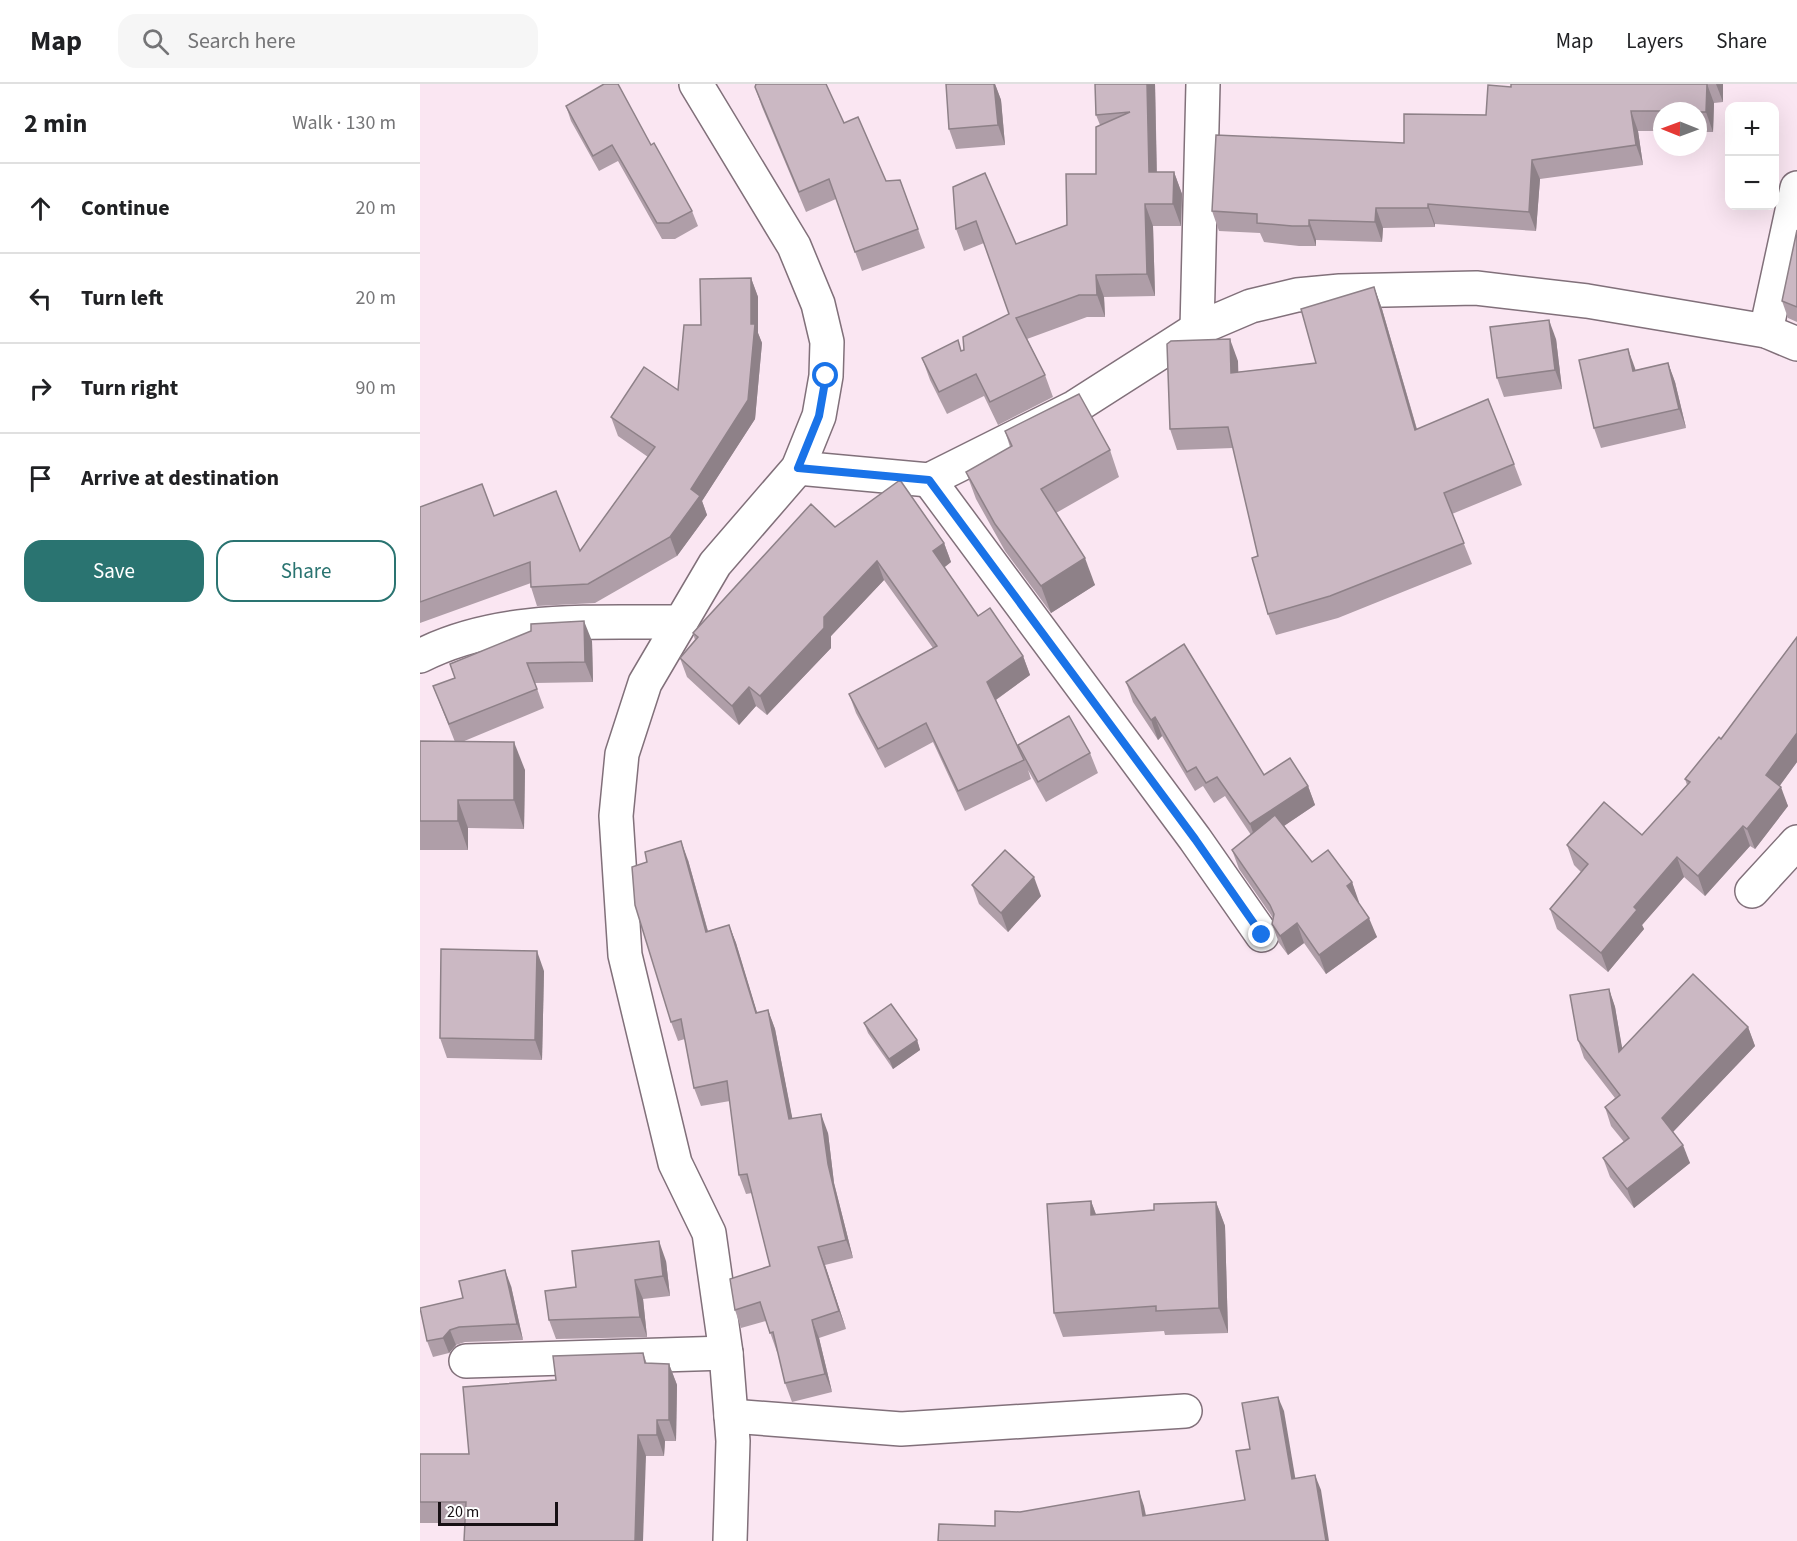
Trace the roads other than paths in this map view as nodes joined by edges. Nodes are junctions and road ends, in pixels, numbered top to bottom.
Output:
1 (696, 84) edge
2 (1203, 84) edge
3 (1797, 188) edge
4 (1197, 329) junction
5 (1766, 331) junction
6 (1797, 344) edge
7 (798, 468) junction
8 (929, 480) junction
9 (681, 622) junction
10 (420, 656) edge
11 (1797, 842) edge
12 (1752, 891) dead end
13 (1262, 935) dead end
14 (726, 1353) junction
15 (466, 1361) dead end
16 (1185, 1411) dead end
17 (730, 1416) junction
18 (730, 1541) edge

1 - 7 street
2 - 4 street
3 - 5 street
4 - 5 street
4 - 8 street
5 - 6 street
7 - 8 street
7 - 9 street
8 - 13 street
9 - 10 street
9 - 14 street
11 - 12 street
14 - 15 street
14 - 17 street
16 - 17 street
17 - 18 street

